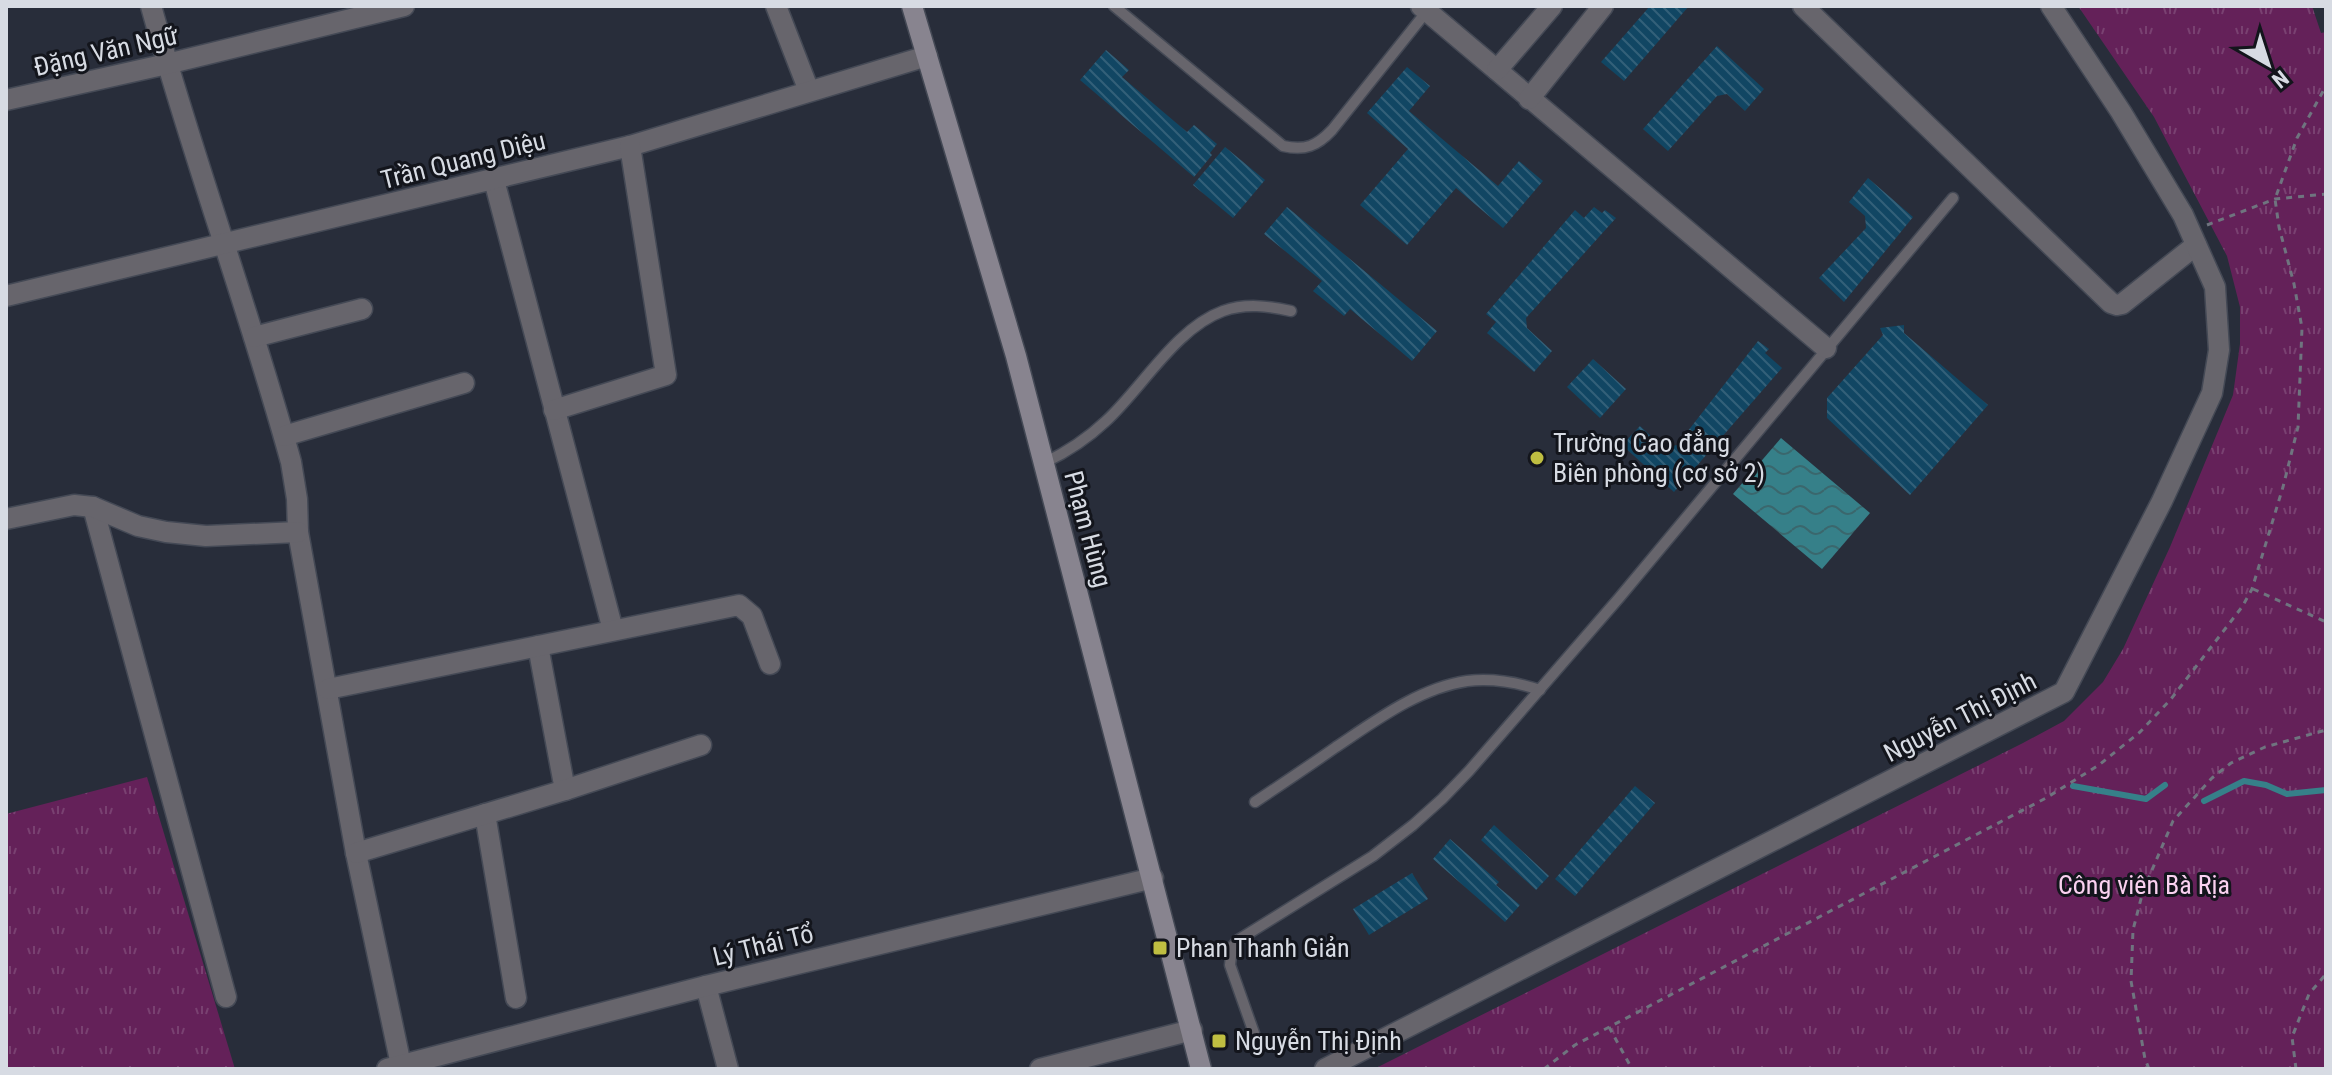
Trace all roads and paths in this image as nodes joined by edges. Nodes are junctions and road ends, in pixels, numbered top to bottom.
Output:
1 (151, 6) edge
2 (404, 6) edge
3 (776, 6) edge
4 (912, 6) edge
5 (1114, 6) edge
6 (1552, 6) edge
7 (1603, 6) edge
8 (1803, 6) edge
9 (2051, 6) edge
10 (1424, 8) edge
11 (927, 56) junction
12 (167, 64) junction
13 (1497, 70) junction
14 (2326, 86) edge
15 (809, 91) junction
16 (1529, 99) junction
17 (6, 100) edge
18 (630, 146) junction
19 (494, 180) junction
20 (2326, 194) edge
21 (1953, 198) dead end
22 (2275, 199) junction
23 (2194, 239) junction
24 (226, 243) junction
25 (6, 296) edge
26 (362, 309) dead end
27 (1291, 311) dead end
28 (254, 337) junction
29 (1826, 348) junction
30 (464, 383) dead end
31 (554, 410) junction
32 (284, 436) junction
33 (1044, 463) junction
34 (93, 507) junction
35 (6, 519) edge
36 (298, 532) junction
37 (2252, 589) junction
38 (2326, 622) edge
39 (613, 630) junction
40 (538, 646) junction
41 (770, 664) dead end
42 (328, 689) junction
43 (1540, 690) junction
44 (2326, 730) edge
45 (701, 745) dead end
46 (565, 790) junction
47 (1255, 802) dead end
48 (485, 814) junction
49 (356, 853) junction
50 (1153, 878) junction
51 (2326, 974) edge
52 (706, 986) junction
53 (226, 997) dead end
54 (516, 998) dead end
55 (1609, 1027) junction
56 (1192, 1030) junction
57 (1254, 1033) dead end
58 (394, 1067) edge
59 (728, 1069) edge
60 (1040, 1069) edge
61 (1201, 1069) edge
62 (1325, 1069) edge
63 (1544, 1069) edge
64 (1632, 1069) edge
65 (2149, 1069) edge
66 (2296, 1069) edge

1 - 12 street
2 - 12 street, Đặng Văn Ngữ
3 - 15 street
4 - 11 street, Phạm Hùng
5 - 10 lane
6 - 13 street
7 - 16 street
8 - 23 street
9 - 23 street, Nguyễn Thị Định
10 - 13 street
11 - 15 street, Trần Quang Diệu
11 - 33 street, Phạm Hùng
12 - 17 street, Đặng Văn Ngữ
12 - 24 street
13 - 16 street
14 - 22 path
15 - 18 street, Trần Quang Diệu
16 - 29 street
18 - 19 street, Trần Quang Diệu
18 - 31 street
19 - 24 street, Trần Quang Diệu
19 - 31 street
20 - 22 path
21 - 29 lane
22 - 23 path
22 - 37 path
23 - 62 street, Nguyễn Thị Định
24 - 25 street, Trần Quang Diệu
24 - 28 street
26 - 28 street
27 - 33 lane
28 - 32 street
29 - 43 lane
30 - 32 street
31 - 39 street
32 - 36 street
33 - 50 street, Phạm Hùng
34 - 35 street
34 - 36 street
34 - 53 street
36 - 42 street
37 - 38 path
37 - 55 path
39 - 40 street
39 - 41 street
40 - 42 street
40 - 46 street
42 - 49 street
43 - 47 lane
43 - 57 lane
44 - 65 path
45 - 46 street
46 - 48 street
48 - 49 street
48 - 54 street
49 - 58 street
50 - 52 street, Lý Thái Tổ
50 - 56 street, Phạm Hùng
51 - 66 path
52 - 58 street, Lý Thái Tổ
52 - 59 street
55 - 63 path
55 - 64 path
56 - 60 street
56 - 61 street, Phạm Hùng

